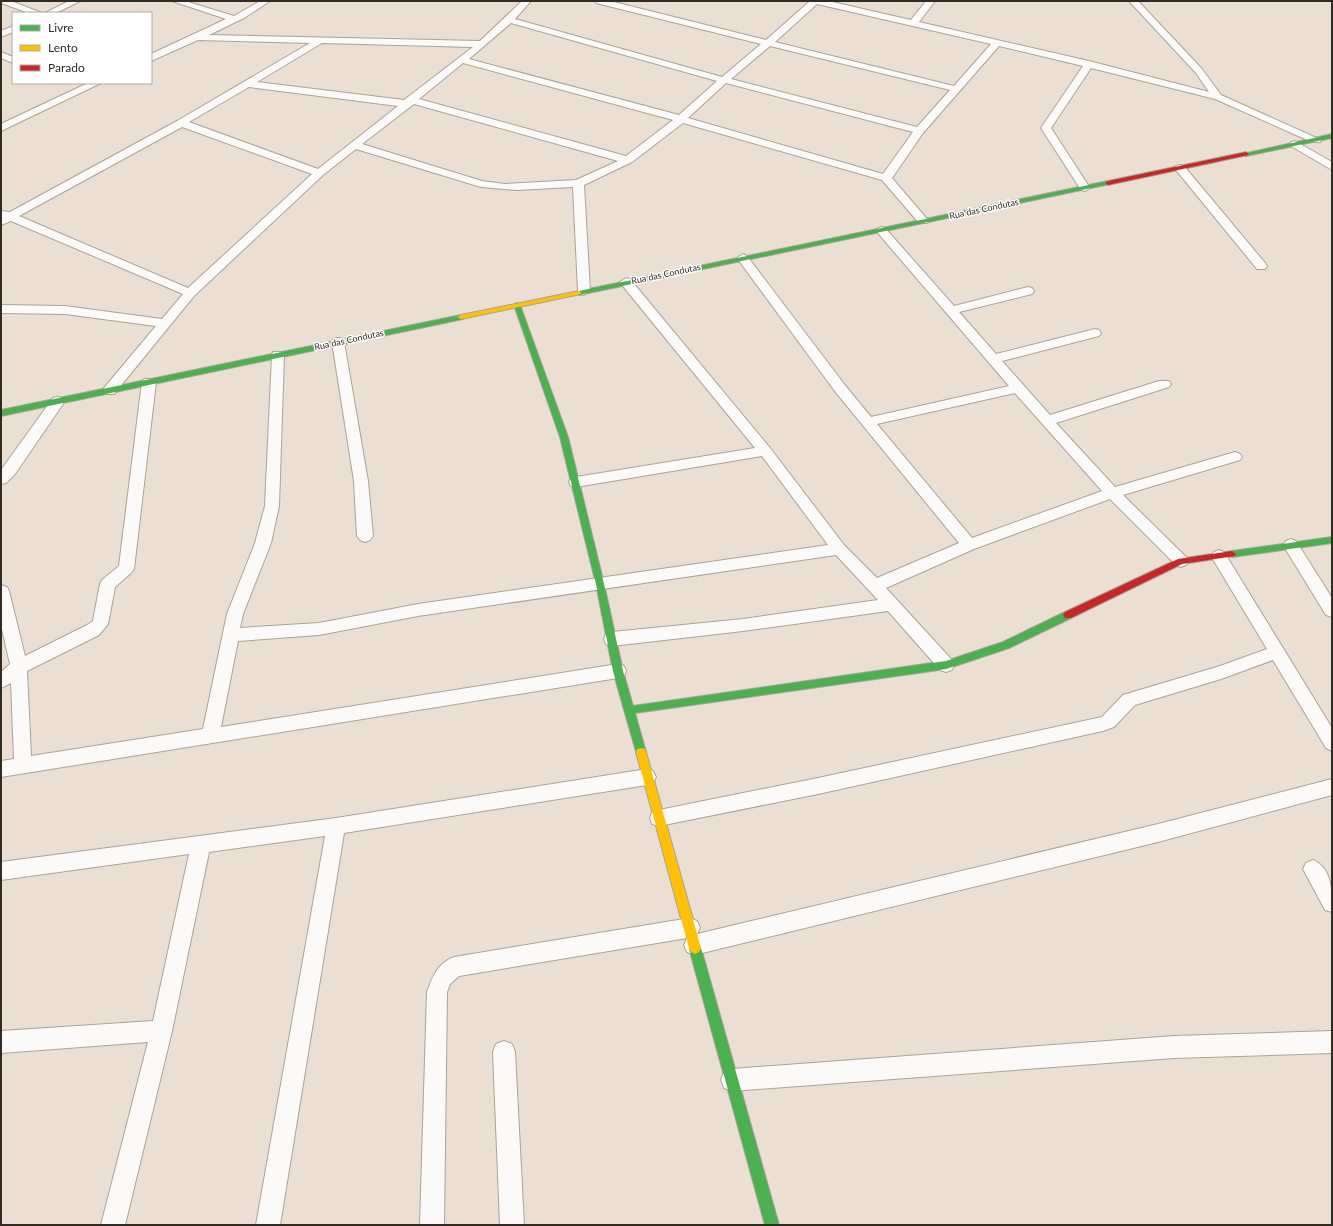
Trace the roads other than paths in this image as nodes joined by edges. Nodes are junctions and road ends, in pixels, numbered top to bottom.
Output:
1 (3, 1) edge
2 (76, 1) edge
3 (176, 1) edge
4 (266, 1) edge
5 (527, 1) edge
6 (599, 1) edge
7 (816, 1) edge
8 (931, 1) edge
9 (1133, 1) edge
10 (35, 12) edge
11 (51, 12) edge
12 (234, 19) junction
13 (509, 20) junction
14 (912, 23) junction
15 (12, 29) edge
16 (1, 34) edge
17 (198, 37) junction
18 (319, 41) junction
19 (768, 43) junction
20 (997, 43) junction
21 (482, 44) junction
22 (1, 55) edge
23 (153, 56) edge
24 (12, 60) edge
25 (462, 60) junction
26 (1088, 64) junction
27 (724, 80) junction
28 (248, 84) junction
29 (92, 85) edge
30 (956, 89) junction
31 (1218, 97) junction
32 (411, 102) junction
33 (682, 119) junction
34 (181, 123) junction
35 (1, 128) edge
36 (919, 131) junction
37 (1332, 136) edge
38 (1316, 140) junction
39 (1295, 144) junction
40 (355, 145) junction
41 (628, 160) junction
42 (1331, 165) edge
43 (1180, 168) junction
44 (319, 173) junction
45 (886, 178) junction
46 (578, 183) junction
47 (1085, 188) junction
48 (4, 217) edge
49 (922, 221) junction
50 (880, 230) junction
51 (743, 258) junction
52 (1261, 266) dead end
53 (626, 282) junction
54 (584, 291) junction
55 (1028, 291) dead end
56 (190, 294) junction
57 (517, 305) junction
58 (1, 309) edge
59 (952, 310) junction
60 (164, 323) junction
61 (1095, 333) dead end
62 (338, 342) junction
63 (278, 355) junction
64 (992, 359) junction
65 (149, 382) junction
66 (1164, 384) dead end
67 (1017, 388) junction
68 (109, 391) junction
69 (58, 401) junction
70 (1, 413) edge
71 (868, 422) junction
72 (1047, 422) junction
73 (765, 451) junction
74 (1234, 457) dead end
75 (1, 479) edge
76 (576, 482) junction
77 (1112, 493) junction
78 (365, 536) dead end
79 (1332, 540) edge
80 (1290, 544) junction
81 (969, 545) junction
82 (839, 548) junction
83 (1219, 556) junction
84 (1181, 561) junction
85 (600, 584) junction
86 (875, 586) junction
87 (1, 591) edge
88 (892, 604) junction
89 (1332, 611) edge
90 (230, 635) junction
91 (612, 639) junction
92 (1277, 652) junction
93 (946, 665) junction
94 (19, 667) junction
95 (618, 671) junction
96 (1, 681) edge
97 (630, 710) junction
98 (210, 736) junction
99 (1332, 743) edge
100 (23, 766) junction
101 (1, 769) edge
102 (647, 777) junction
103 (1332, 787) edge
104 (659, 818) junction
105 (336, 826) junction
106 (201, 844) junction
107 (1313, 868) dead end
108 (1, 871) edge
109 (1332, 903) edge
110 (692, 937) junction
111 (161, 1031) junction
112 (1, 1042) edge
113 (1332, 1042) edge
114 (504, 1052) dead end
115 (732, 1080) junction
116 (113, 1225) edge
117 (268, 1225) edge
118 (432, 1225) edge
119 (512, 1225) edge
120 (772, 1225) edge

1 - 10 street
2 - 11 street
3 - 12 street
4 - 12 street
5 - 13 street
6 - 19 street
7 - 14 street
7 - 19 street
8 - 14 street
9 - 31 street
12 - 17 street
13 - 21 street
13 - 27 street
14 - 20 street
15 - 16 street
17 - 18 street
17 - 23 street
18 - 21 street
18 - 28 street
19 - 27 street
19 - 30 street
20 - 26 street
20 - 30 street
21 - 25 street
22 - 24 street
25 - 32 street
25 - 33 street
26 - 31 street
26 - 47 street
27 - 33 street
27 - 36 street
28 - 32 street
28 - 34 street
29 - 35 street
30 - 36 street
31 - 38 street
32 - 40 street
32 - 41 street
33 - 41 street
33 - 45 street
34 - 44 street
34 - 48 street
36 - 45 street
37 - 38 street, Rua das Condutas
38 - 39 street, Rua das Condutas
39 - 42 street
39 - 43 street, Rua das Condutas
40 - 44 street
40 - 46 street
41 - 46 street
43 - 47 street, Rua das Condutas
43 - 52 street
44 - 56 street
45 - 49 street
46 - 54 street
47 - 49 street, Rua das Condutas
48 - 56 street
49 - 50 street, Rua das Condutas
50 - 51 street, Rua das Condutas
50 - 59 street
51 - 53 street, Rua das Condutas
51 - 71 street
53 - 54 street, Rua das Condutas
53 - 73 street
54 - 57 street, Rua das Condutas
55 - 59 street
56 - 60 street
57 - 62 street, Rua das Condutas
57 - 76 street
58 - 60 street
59 - 64 street
60 - 68 street
61 - 64 street
62 - 63 street, Rua das Condutas
62 - 78 street
63 - 65 street, Rua das Condutas
63 - 90 street
64 - 67 street
65 - 68 street, Rua das Condutas
65 - 94 street
66 - 72 street
67 - 71 street
67 - 72 street
68 - 69 street, Rua das Condutas
69 - 70 street, Rua das Condutas
69 - 75 street
71 - 81 street
72 - 77 street
73 - 76 street
73 - 82 street
74 - 77 street
76 - 85 street
77 - 81 street
77 - 84 street
79 - 80 street
80 - 83 street
80 - 89 street
81 - 86 street
82 - 85 street
82 - 86 street
83 - 84 street
83 - 92 street
84 - 93 street
85 - 90 street
85 - 91 street
86 - 88 street
87 - 94 street
88 - 91 street
88 - 93 street
90 - 98 street
91 - 95 street
92 - 99 street
92 - 104 street
93 - 97 street
94 - 96 street
94 - 100 street
95 - 97 street
95 - 98 street
97 - 102 street
98 - 100 street
100 - 101 street
102 - 104 street
102 - 105 street
103 - 110 street
104 - 110 street
105 - 106 street
105 - 117 street
106 - 108 street
106 - 111 street
107 - 109 street
110 - 115 street
110 - 118 street
111 - 112 street
111 - 116 street
113 - 115 street
114 - 119 street
115 - 120 street

